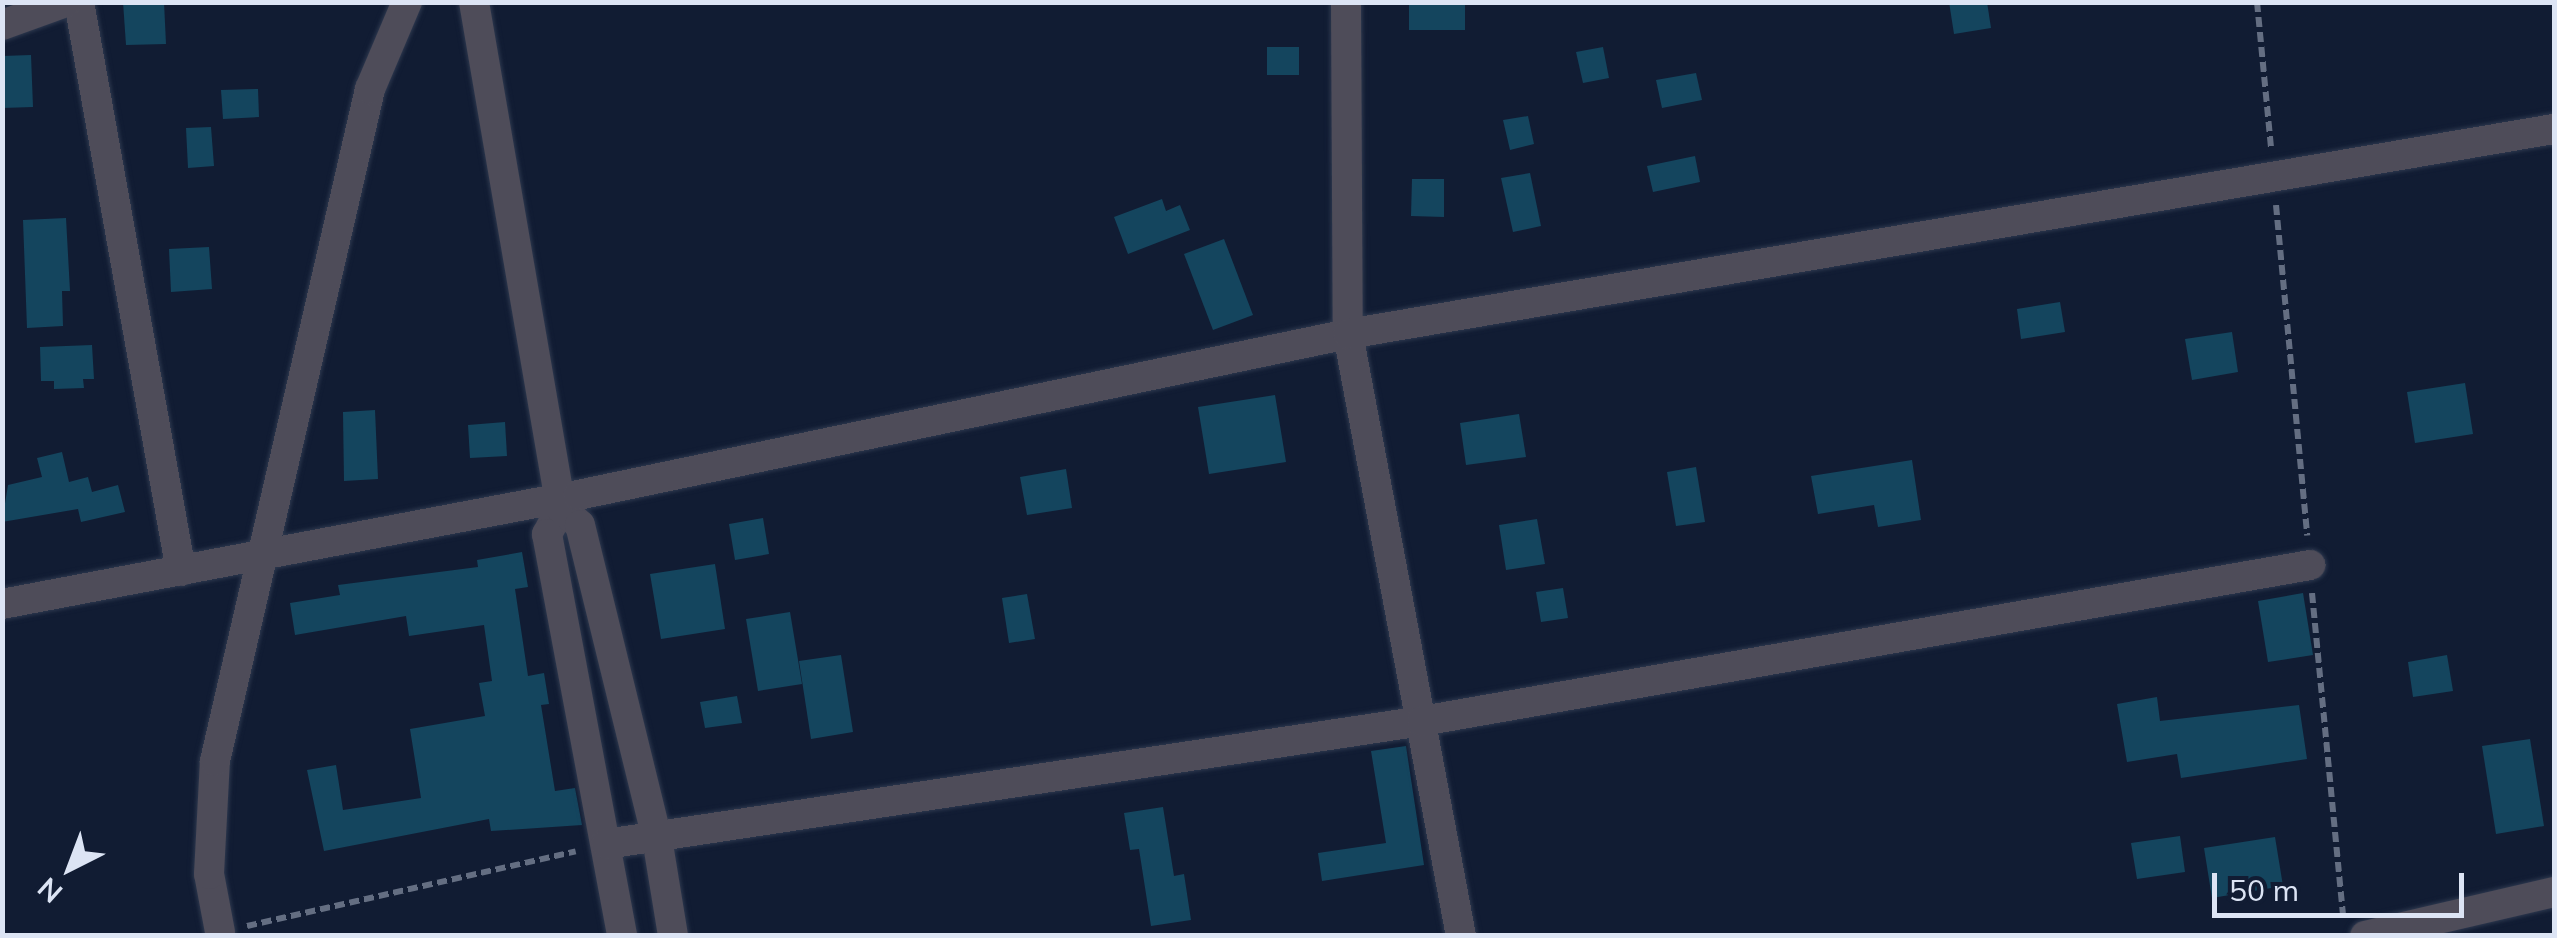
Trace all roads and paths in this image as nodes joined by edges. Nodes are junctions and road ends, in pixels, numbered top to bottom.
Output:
1 (66, 2) edge
2 (79, 2) edge
3 (406, 2) edge
4 (474, 2) edge
5 (1346, 2) edge
6 (2258, 2) edge
7 (2, 25) edge
8 (2554, 128) edge
9 (2273, 172) junction
10 (1348, 334) junction
11 (560, 503) junction
12 (263, 555) junction
13 (2310, 564) junction
14 (180, 570) junction
15 (2, 604) edge
16 (1422, 720) junction
17 (658, 838) junction
18 (606, 844) junction
19 (2554, 892) edge
20 (220, 932) joint
21 (622, 936) edge
22 (673, 936) edge
23 (1461, 936) edge
24 (2344, 936) edge
25 (2366, 936) edge

1 - 7 street
2 - 14 street
3 - 12 street
4 - 11 street
5 - 10 street
6 - 9 path
8 - 9 street
9 - 10 street
9 - 13 path
10 - 11 street
10 - 16 street
11 - 12 street
11 - 17 street
11 - 18 street
12 - 14 street
12 - 20 street
13 - 16 street
13 - 24 path
14 - 15 street
16 - 17 street
16 - 23 street
17 - 18 street
17 - 22 street
18 - 20 path
18 - 21 street
19 - 25 street

